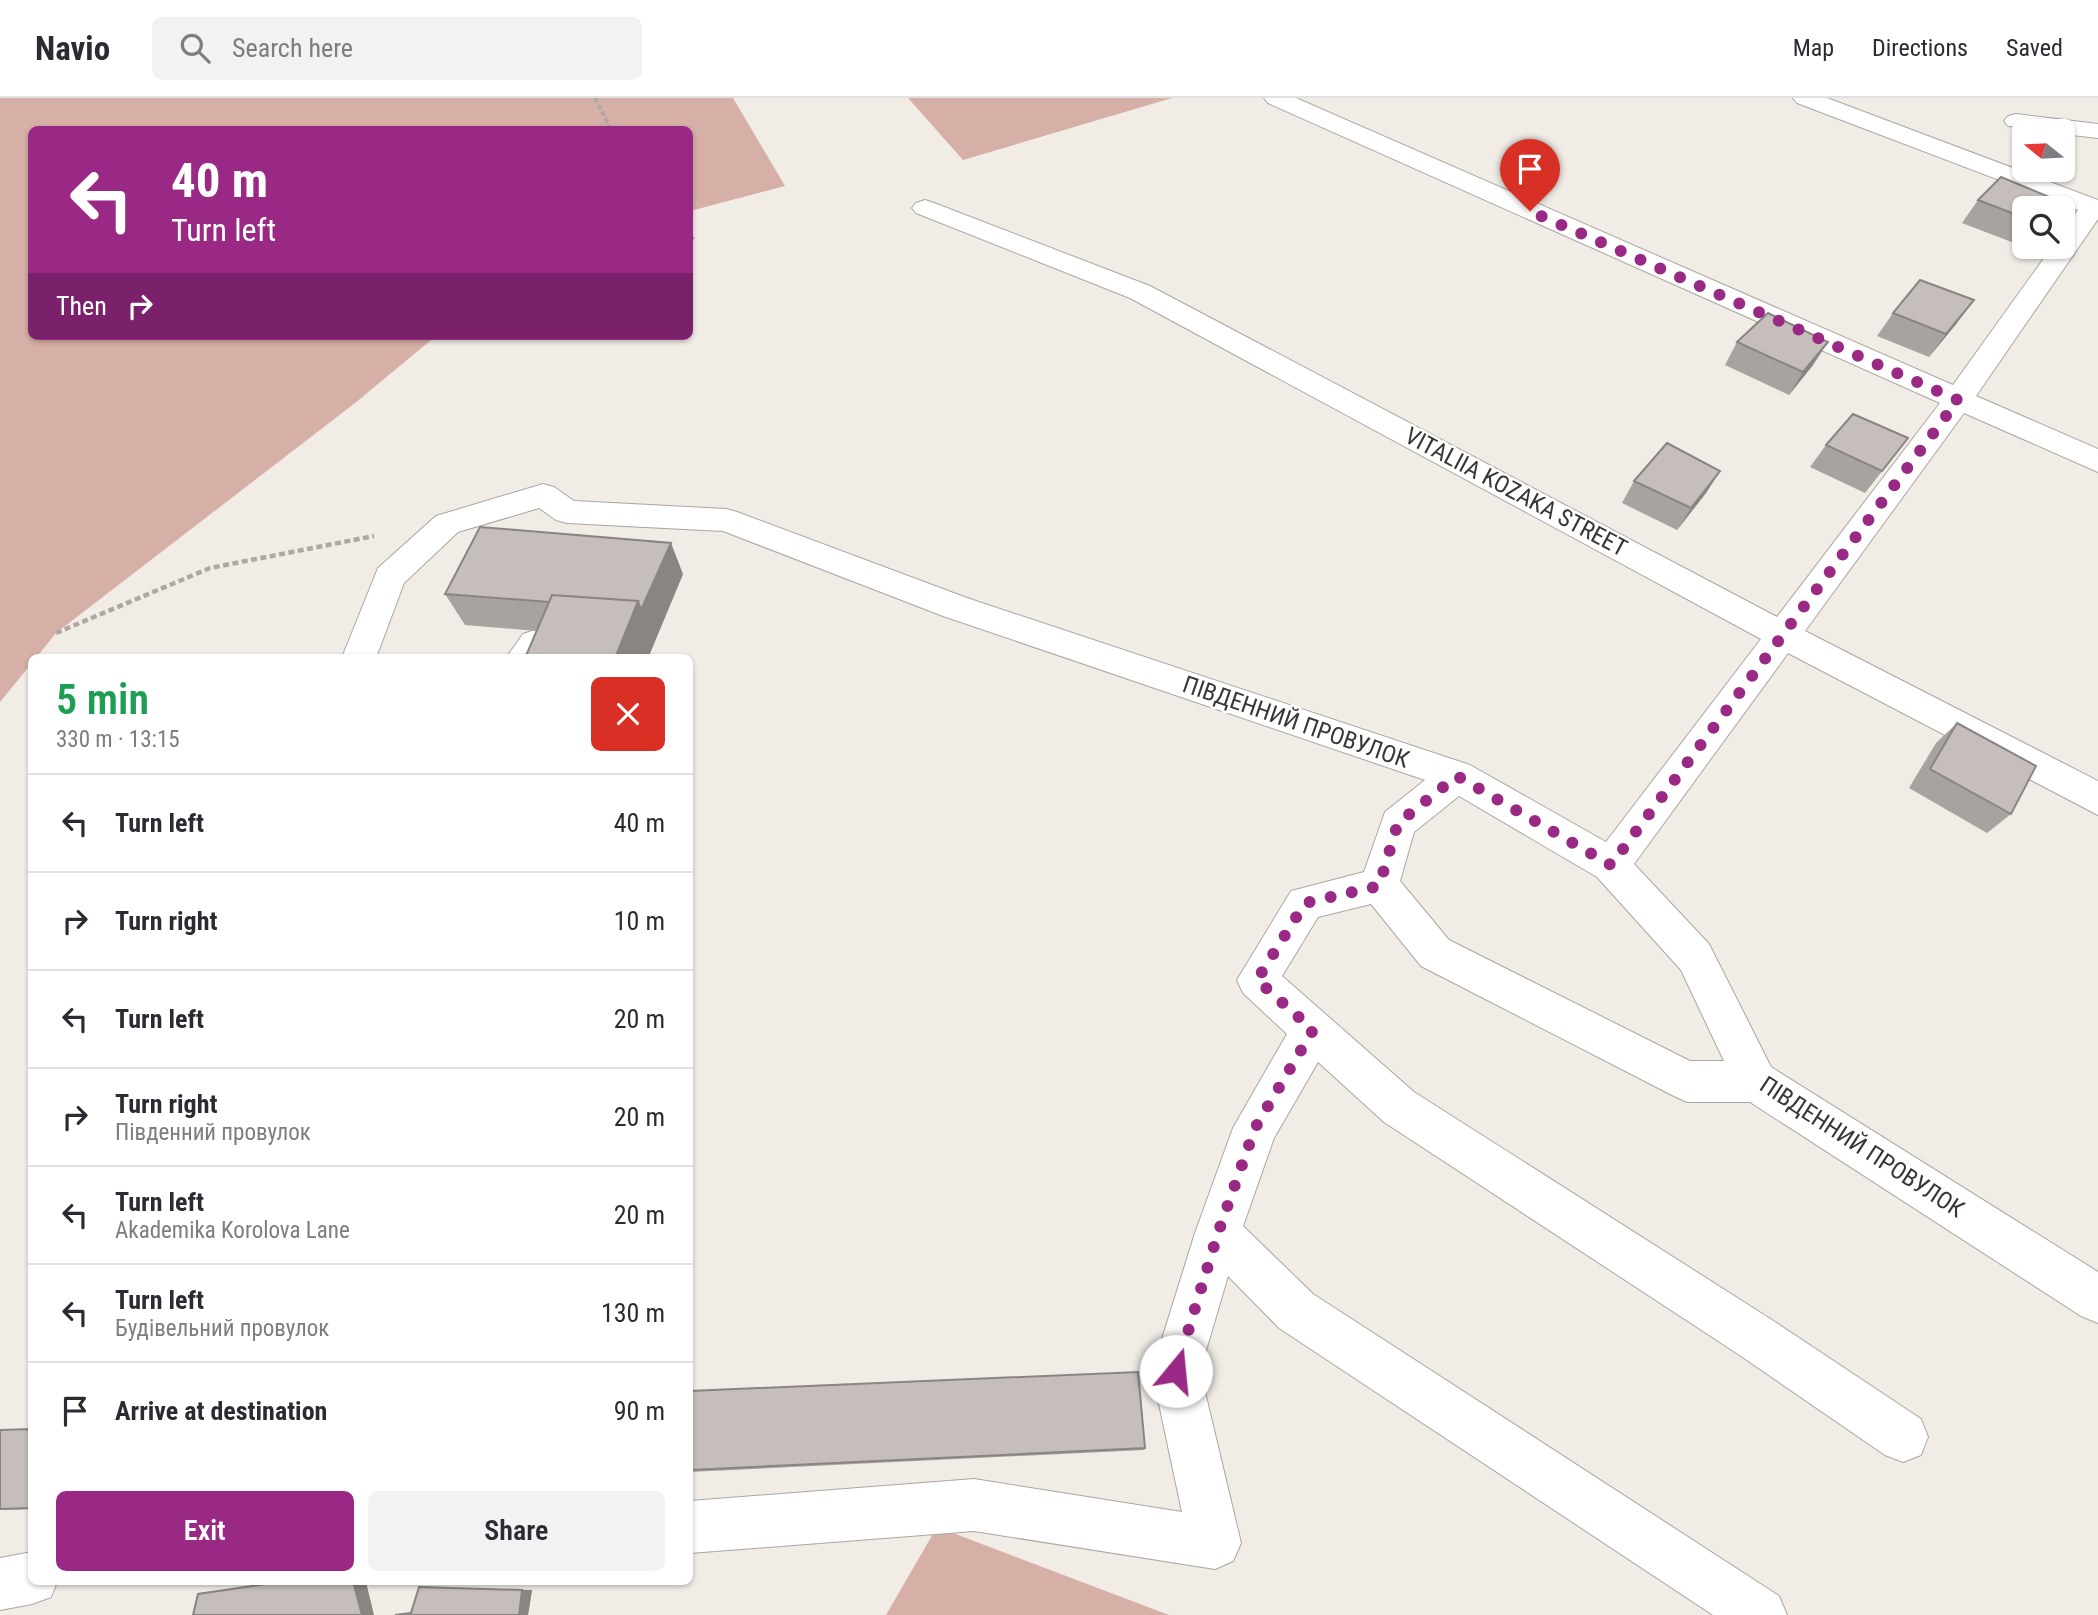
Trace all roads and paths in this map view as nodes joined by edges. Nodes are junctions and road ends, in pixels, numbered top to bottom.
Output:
1 (595, 98) edge
2 (1276, 98) edge
3 (1805, 98) edge
4 (609, 126) edge
5 (2076, 128) edge
6 (2098, 131) edge
7 (925, 208) dead end
8 (2096, 208) edge
9 (1958, 400) junction
10 (2098, 461) edge
11 (447, 524) junction
12 (56, 633) dead end
13 (1783, 635) junction
14 (360, 654) edge
15 (1457, 776) junction
16 (2098, 799) edge
17 (1611, 865) junction
18 (1379, 886) junction
19 (1313, 1030) junction
20 (1756, 1082) junction
21 (1218, 1233) junction
22 (2098, 1299) edge
23 (1903, 1437) dead end
24 (693, 1527) edge
25 (28, 1579) edge
26 (0, 1584) edge
27 (1760, 1615) edge

1 - 4 path
2 - 9 street
3 - 8 street
5 - 6 street
7 - 13 street, VITALIIA KOZAKA STREET
8 - 9 street
9 - 10 street
9 - 13 street
11 - 12 path
11 - 14 street
11 - 15 street, ПІВДЕННИЙ ПРОВУЛОК
13 - 16 street, VITALIIA KOZAKA STREET
13 - 17 street
15 - 17 street, ПІВДЕННИЙ ПРОВУЛОК
15 - 18 street
17 - 20 street, ПІВДЕННИЙ ПРОВУЛОК
18 - 19 street
18 - 20 street
19 - 21 street
19 - 23 street
20 - 22 street, ПІВДЕННИЙ ПРОВУЛОК
21 - 24 street
21 - 27 street
25 - 26 street

